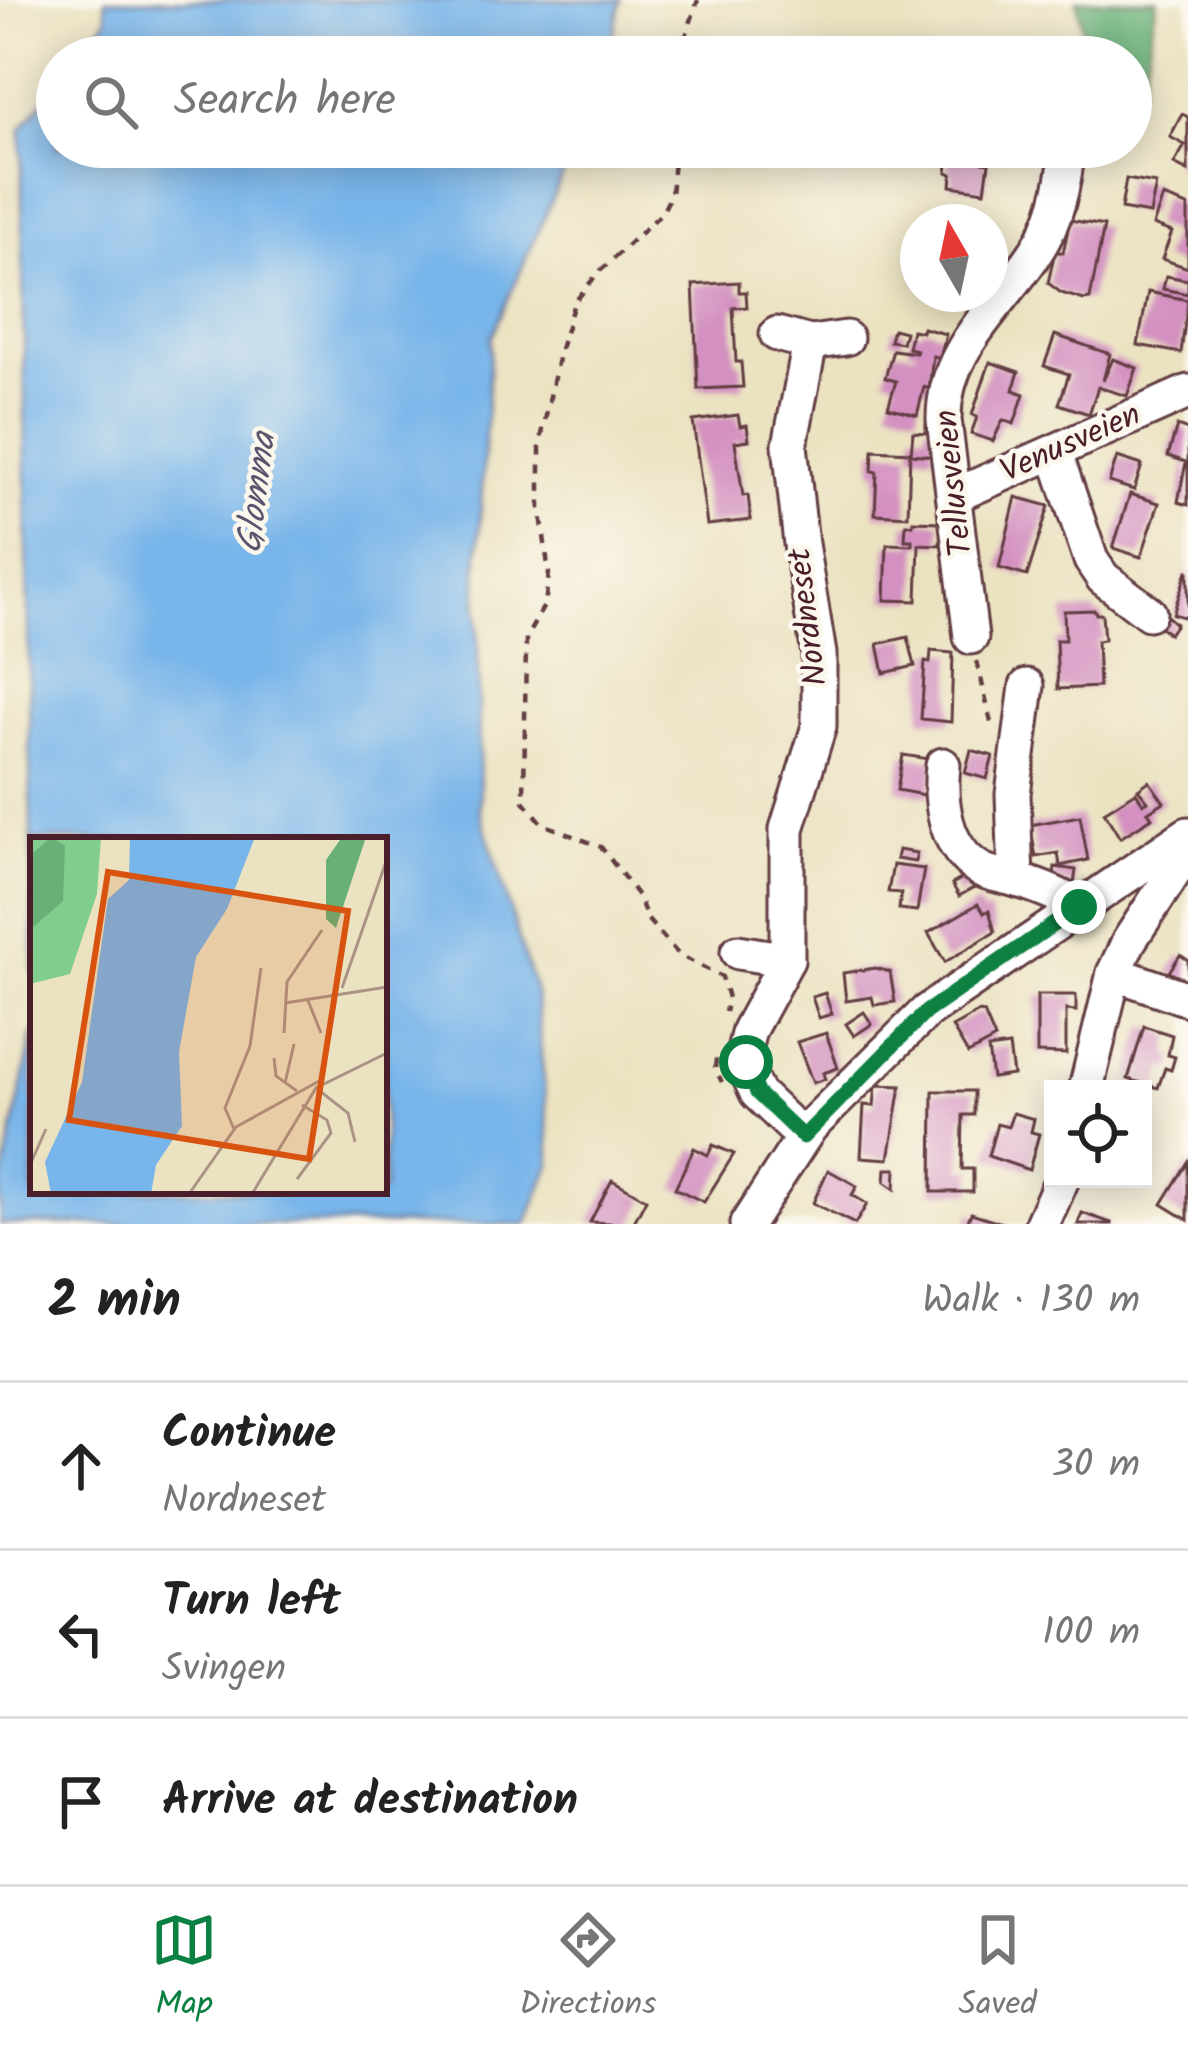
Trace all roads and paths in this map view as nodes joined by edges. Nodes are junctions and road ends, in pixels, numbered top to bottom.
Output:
1 (698, 0) edge
2 (686, 36) edge
3 (673, 168) edge
4 (1064, 168) edge
5 (777, 334) dead end
6 (846, 338) dead end
7 (810, 343) junction
8 (1188, 392) edge
9 (1054, 453) junction
10 (955, 496) junction
11 (1149, 613) dead end
12 (971, 638) joint
13 (1027, 686) dead end
14 (995, 739) dead end
15 (943, 765) dead end
16 (1188, 834) edge
17 (1182, 872) edge
18 (1016, 880) junction
19 (1085, 903) junction
20 (1129, 941) junction
21 (738, 952) dead end
22 (787, 960) junction
23 (1114, 973) junction
24 (1188, 999) edge
25 (722, 1025) dead end
26 (718, 1047) dead end
27 (1088, 1080) edge
28 (725, 1088) dead end
29 (803, 1137) junction
30 (1058, 1188) edge
31 (747, 1224) edge
32 (1042, 1224) edge

1 - 2 path
3 - 25 path
4 - 10 street, Tellusveien
5 - 7 street
6 - 7 street
7 - 22 street, Nordneset
8 - 9 street, Venusveien
9 - 10 street, Venusveien
9 - 11 street
10 - 12 street, Tellusveien
12 - 14 path
13 - 18 street
15 - 18 street
16 - 19 street
17 - 20 street
18 - 19 street
19 - 20 street
19 - 29 street
20 - 23 street
21 - 22 street
22 - 29 street, Nordneset
23 - 24 street
23 - 27 street
26 - 28 path
29 - 31 street
30 - 32 street

